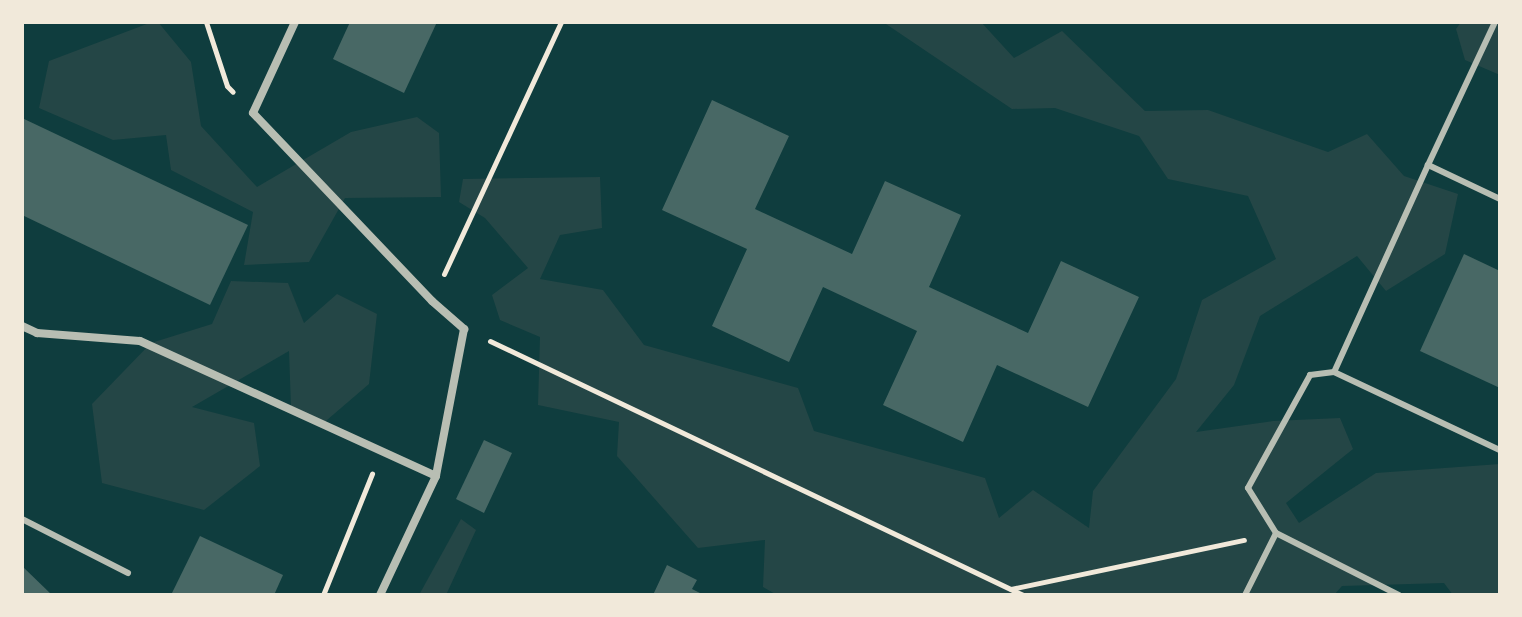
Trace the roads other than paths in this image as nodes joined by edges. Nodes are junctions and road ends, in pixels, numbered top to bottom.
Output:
1 (295, 22) edge
2 (1495, 22) edge
3 (1428, 165) junction
4 (1500, 199) edge
5 (22, 326) edge
6 (1334, 372) junction
7 (1500, 450) edge
8 (436, 476) junction
9 (22, 519) edge
10 (1276, 533) junction
11 (128, 573) dead end
12 (380, 595) edge
13 (1245, 595) edge
14 (1399, 595) edge

1 - 8 street
2 - 3 lane
3 - 4 lane
3 - 6 lane
5 - 8 street
6 - 7 lane
6 - 10 lane
8 - 12 street
9 - 11 lane
10 - 13 lane
10 - 14 lane

